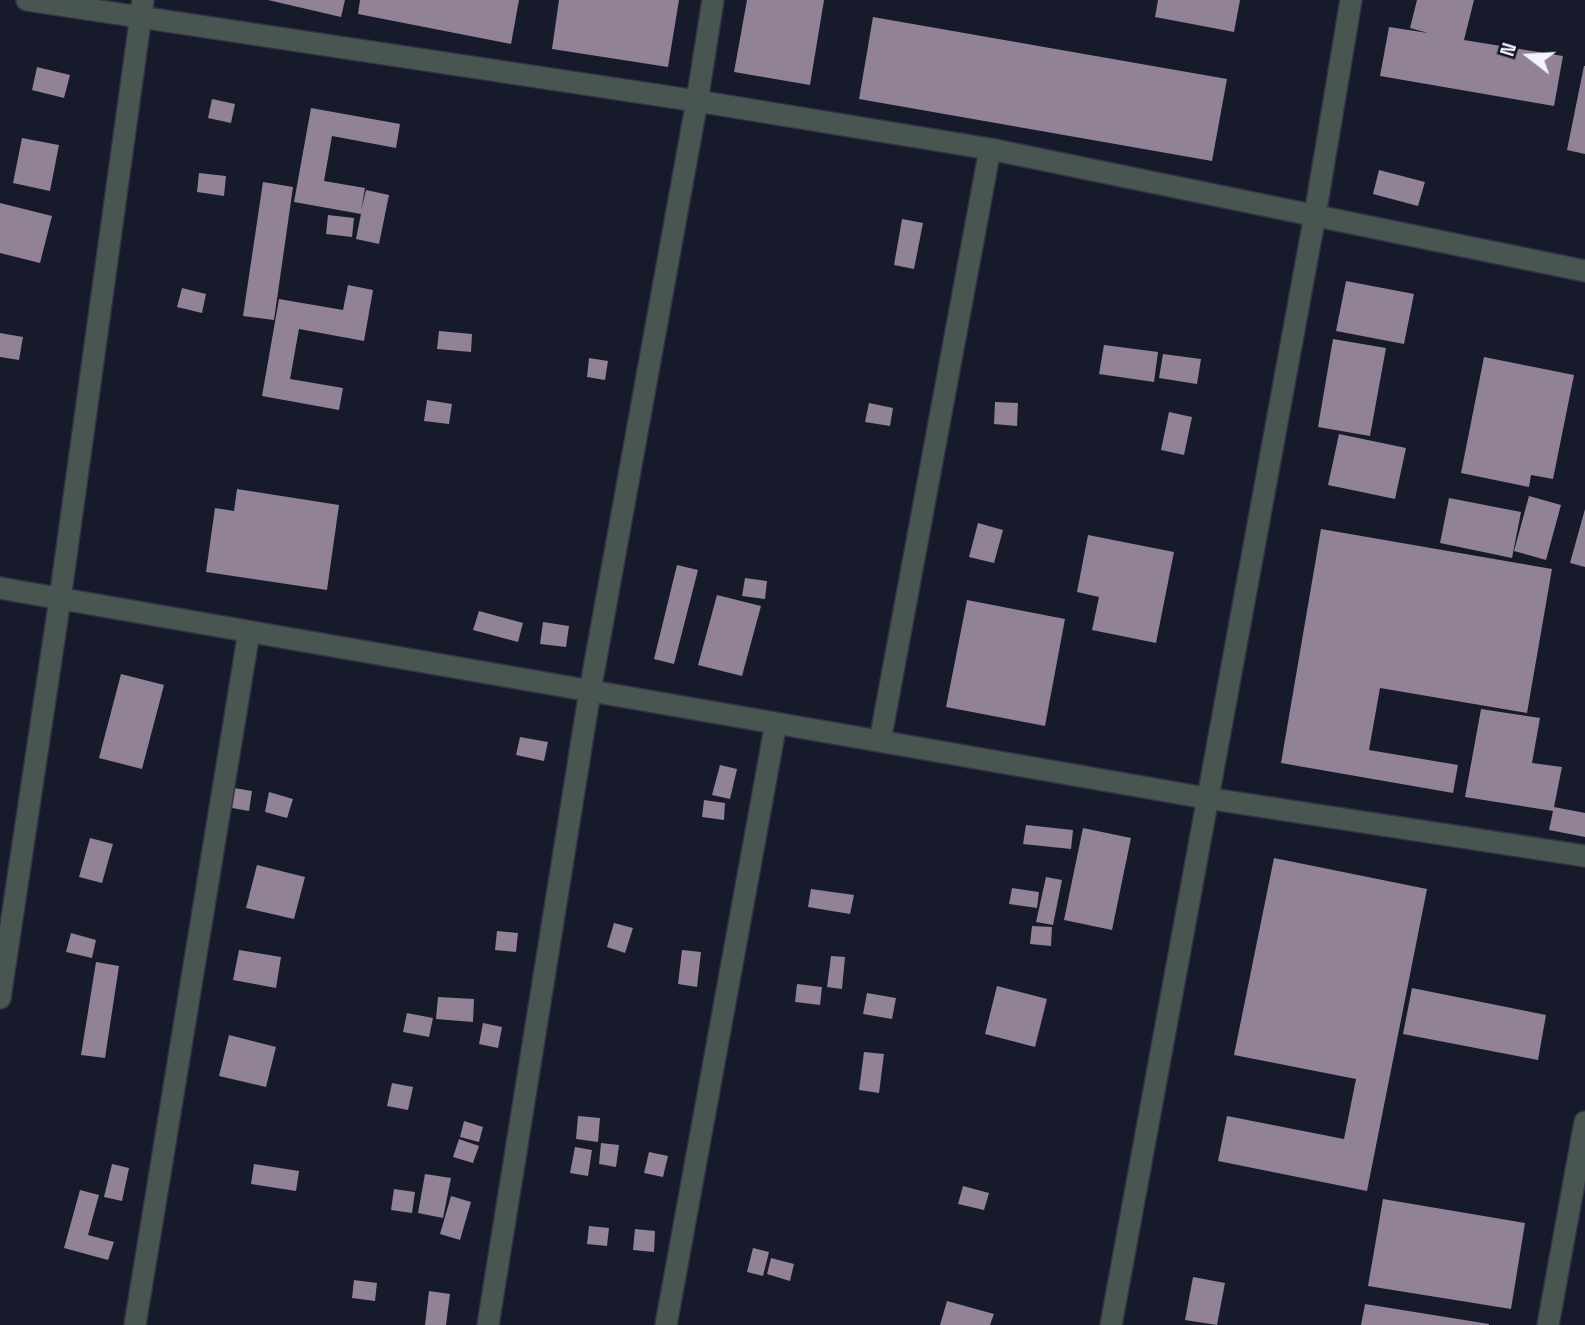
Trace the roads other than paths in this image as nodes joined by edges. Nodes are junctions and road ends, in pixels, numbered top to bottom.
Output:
1 (27, 0) edge
2 (713, 0) edge
3 (1351, 0) edge
4 (141, 9) edge
5 (697, 101) junction
6 (990, 149) junction
7 (1315, 215) junction
8 (1585, 271) edge
9 (0, 588) edge
10 (60, 599) junction
11 (249, 632) junction
12 (590, 691) junction
13 (776, 723) junction
14 (880, 741) junction
15 (1206, 798) junction
16 (1585, 856) edge
17 (0, 998) edge
18 (1585, 1122) edge
19 (135, 1325) edge
20 (488, 1325) edge
21 (666, 1325) edge
22 (1111, 1325) edge
23 (1548, 1325) edge

1 - 4 street
2 - 5 street
3 - 7 street
4 - 5 street
4 - 10 street
5 - 6 street
5 - 12 street
6 - 7 street
6 - 14 street
7 - 8 street
7 - 15 street
9 - 10 street
10 - 11 street
10 - 17 street
11 - 12 street
11 - 19 street
12 - 13 street
12 - 20 street
13 - 14 street
13 - 21 street
14 - 15 street
15 - 16 street
15 - 22 street
18 - 23 street

